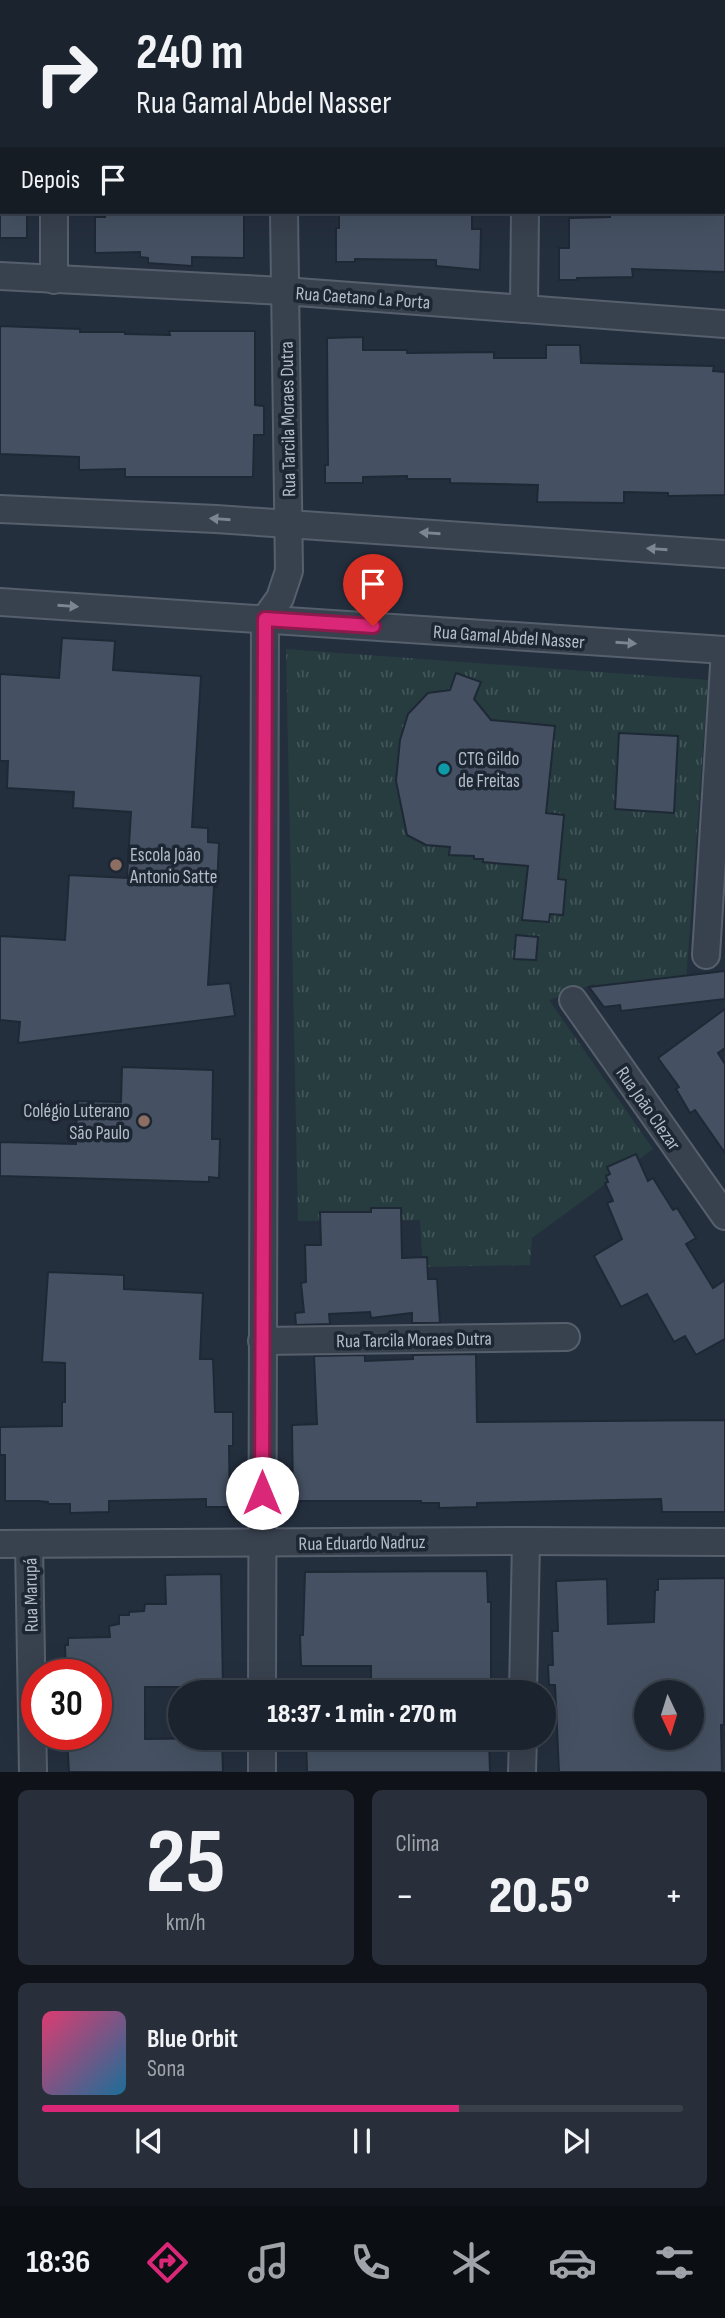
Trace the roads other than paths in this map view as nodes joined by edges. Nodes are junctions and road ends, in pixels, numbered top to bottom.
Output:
1 (54, 214) edge
2 (284, 214) edge
3 (525, 214) edge
4 (0, 276) edge
5 (54, 280) junction
6 (285, 291) junction
7 (524, 309) junction
8 (725, 324) edge
9 (0, 509) edge
10 (288, 524) junction
11 (725, 554) edge
12 (0, 602) edge
13 (265, 619) junction
14 (725, 650) edge
15 (706, 955) dead end
16 (573, 1000) dead end
17 (723, 1209) edge
18 (566, 1337) dead end
19 (262, 1341) junction
20 (526, 1541) junction
21 (725, 1542) edge
22 (262, 1543) junction
23 (0, 1544) edge
24 (29, 1544) junction
25 (262, 1680) edge
26 (523, 1680) edge
27 (262, 1750) edge
28 (523, 1750) edge
29 (33, 1772) edge
30 (262, 1772) edge
31 (522, 1772) edge

1 - 5 street
2 - 6 street, Rua Tarcila Moraes Dutra
3 - 7 street
4 - 5 street, Rua Caetano La Porta
5 - 6 street, Rua Caetano La Porta
6 - 7 street, Rua Caetano La Porta
6 - 10 street, Rua Tarcila Moraes Dutra
7 - 8 street, Rua Caetano La Porta
10 -> 9 street
11 -> 10 street
10 - 13 street, Rua Tarcila Moraes Dutra
12 -> 13 street, Rua Gamal Abdel Nasser
13 -> 14 street, Rua Gamal Abdel Nasser
13 - 19 street
14 - 15 street
16 - 17 street, Rua João Clezar
18 - 19 street, Rua Tarcila Moraes Dutra
19 - 22 street
20 - 21 street, Rua Eduardo Nadruz
20 - 22 street, Rua Eduardo Nadruz
20 - 26 street
22 - 24 street, Rua Eduardo Nadruz
22 - 25 street
23 - 24 street, Rua Eduardo Nadruz
24 - 29 street, Rua Marupá
27 - 30 street
28 - 31 street

